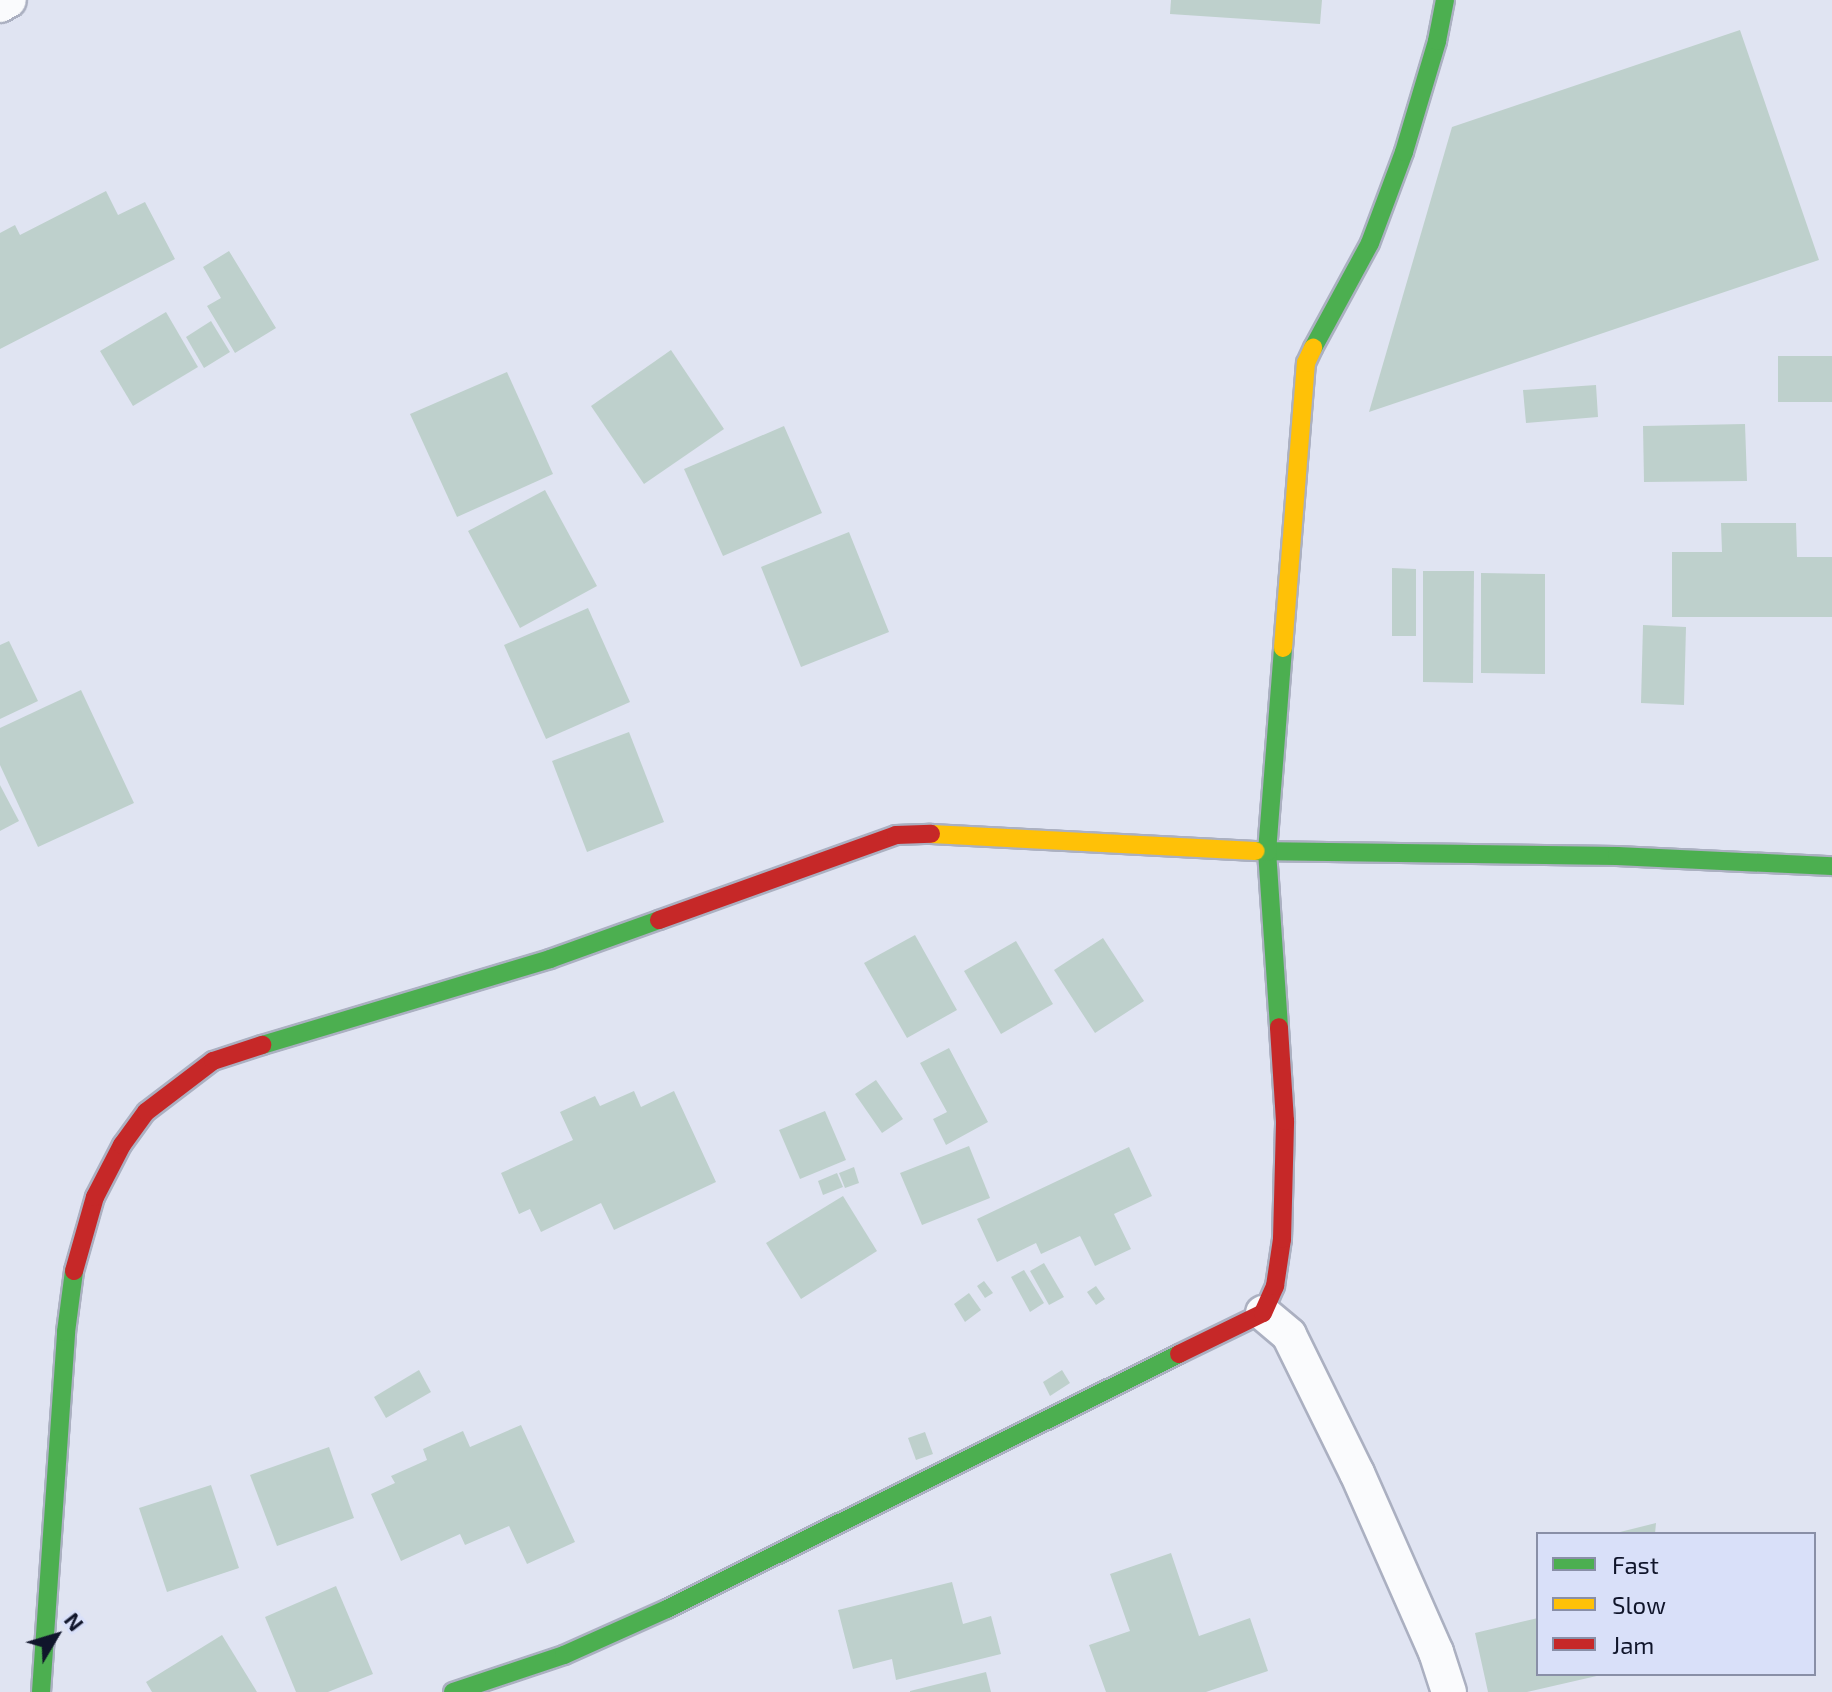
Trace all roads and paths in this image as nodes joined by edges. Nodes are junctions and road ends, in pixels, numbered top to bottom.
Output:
1 (9, 0) edge
2 (1445, 0) edge
3 (0, 5) edge
4 (1267, 852) junction
5 (1832, 866) edge
6 (1263, 1313) junction
7 (41, 1692) edge
8 (453, 1692) edge
9 (1449, 1692) edge

1 - 3 street
2 - 4 street
4 - 5 street
4 - 6 street
4 - 7 street
6 - 8 street
6 - 9 street

